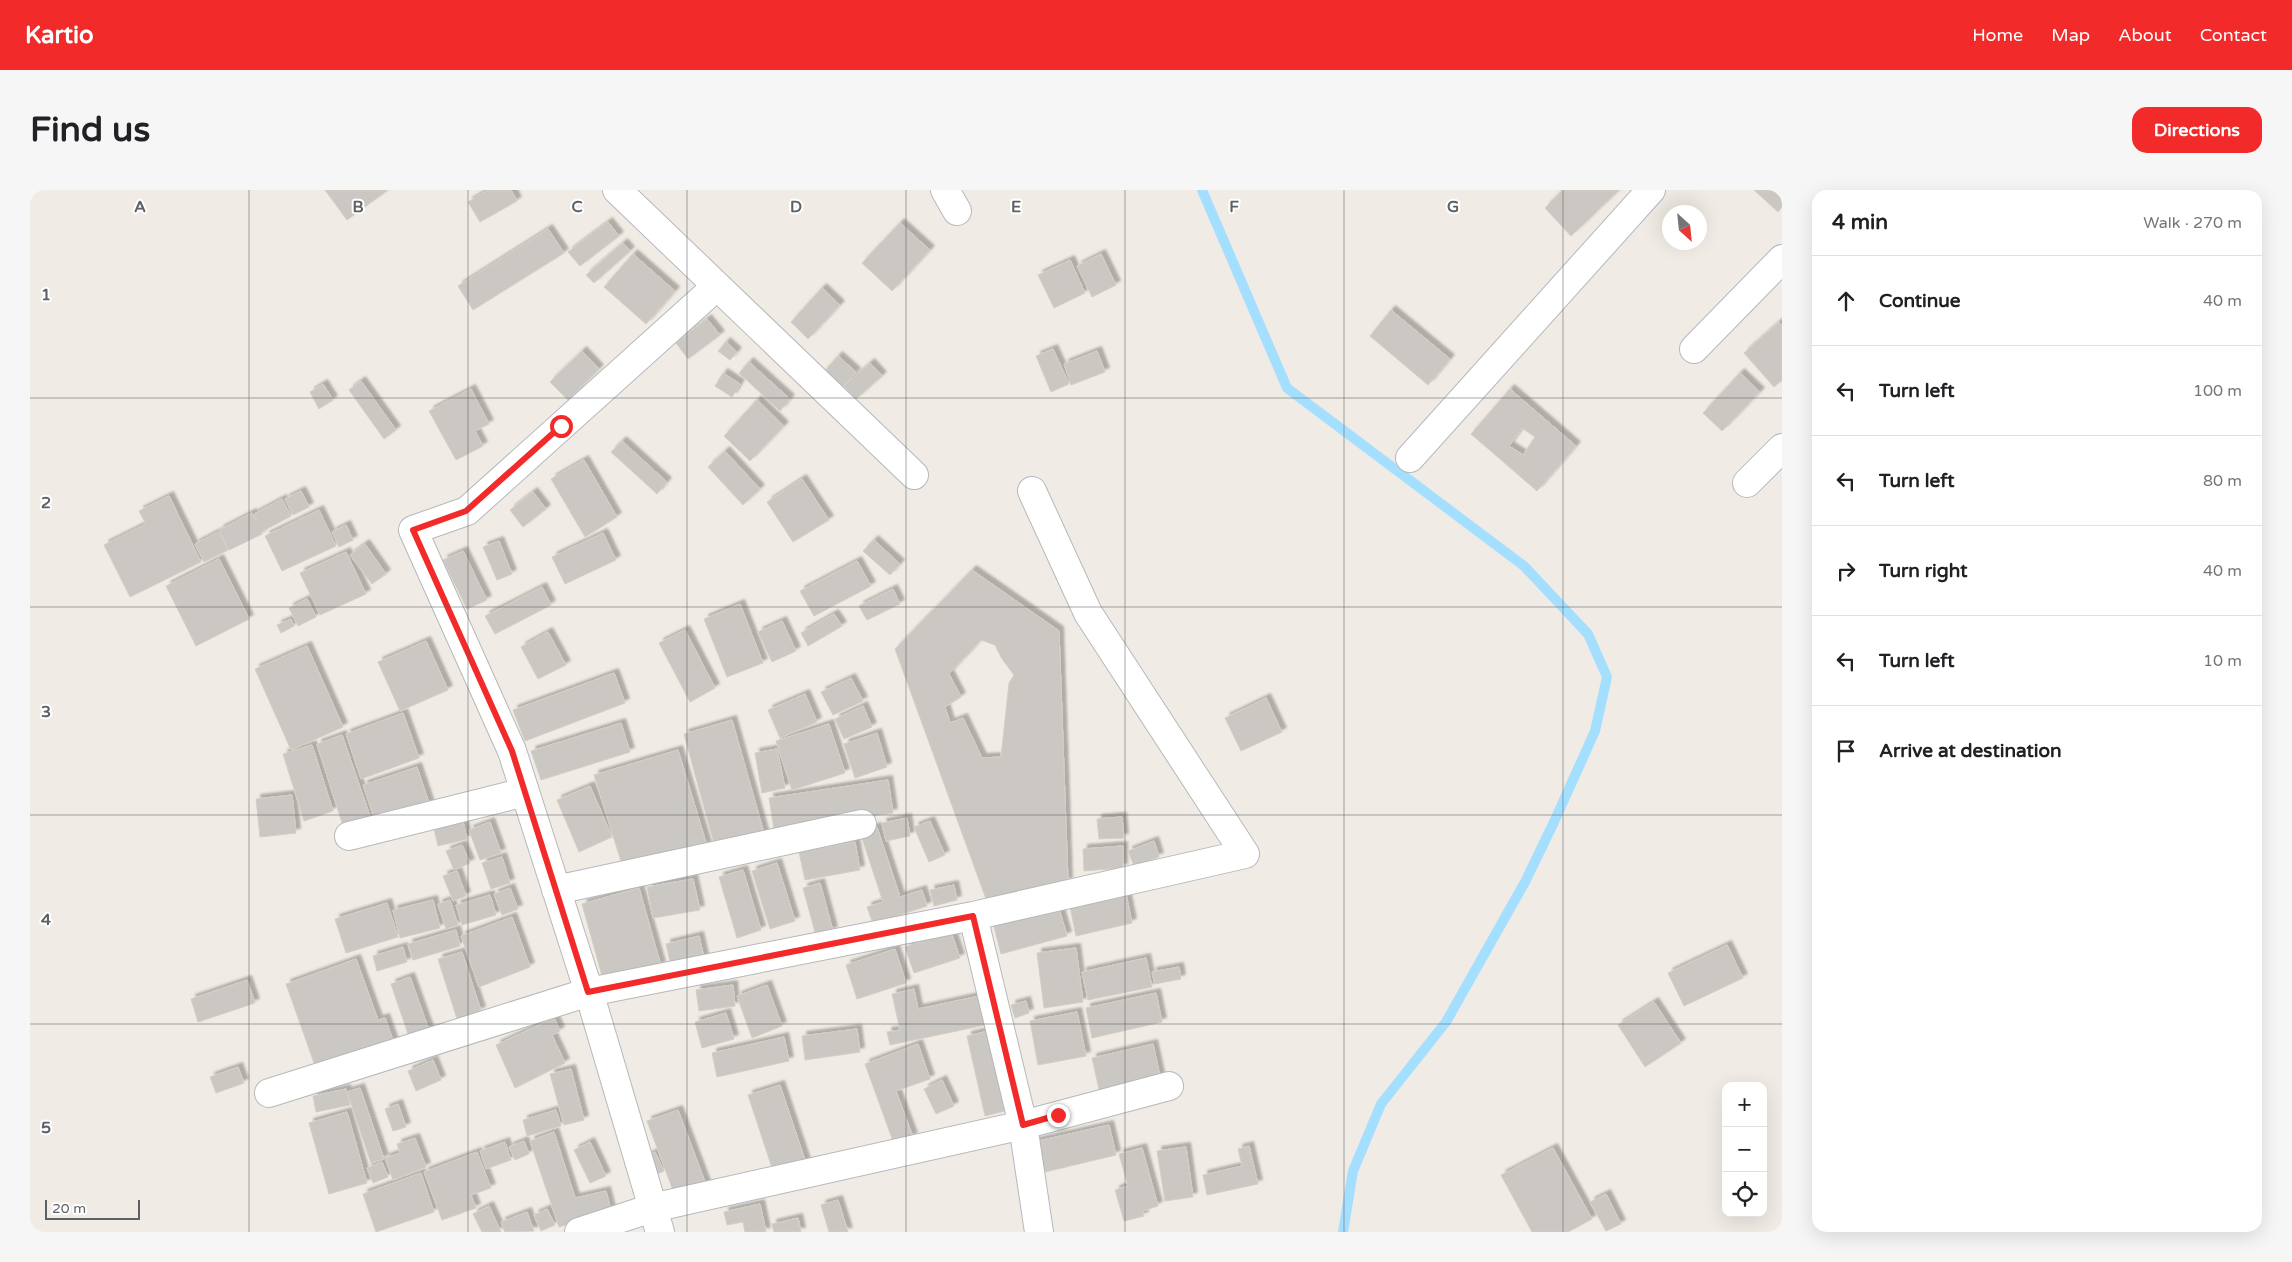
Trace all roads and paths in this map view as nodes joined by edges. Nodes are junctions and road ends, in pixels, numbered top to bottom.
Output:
1 (618, 190) edge
2 (1651, 190) edge
3 (1782, 259) edge
4 (717, 286) junction
5 (1694, 349) dead end
6 (1782, 448) edge
7 (1410, 458) dead end
8 (914, 475) dead end
9 (1747, 483) dead end
10 (1032, 491) dead end
11 (525, 792) junction
12 (862, 824) dead end
13 (349, 836) dead end
14 (556, 890) junction
15 (973, 916) junction
16 (588, 992) junction
17 (1168, 1086) dead end
18 (269, 1093) dead end
19 (1023, 1125) junction
20 (656, 1220) edge
21 (579, 1232) edge
22 (1040, 1232) edge

1 - 4 street
2 - 7 street
3 - 5 street
4 - 8 street
4 - 11 street
6 - 9 street
10 - 15 street
11 - 13 street
11 - 14 street
12 - 14 street
14 - 16 street
15 - 16 street
15 - 19 street
16 - 18 street
16 - 20 street
17 - 19 street
19 - 20 street
19 - 22 street
20 - 21 street

